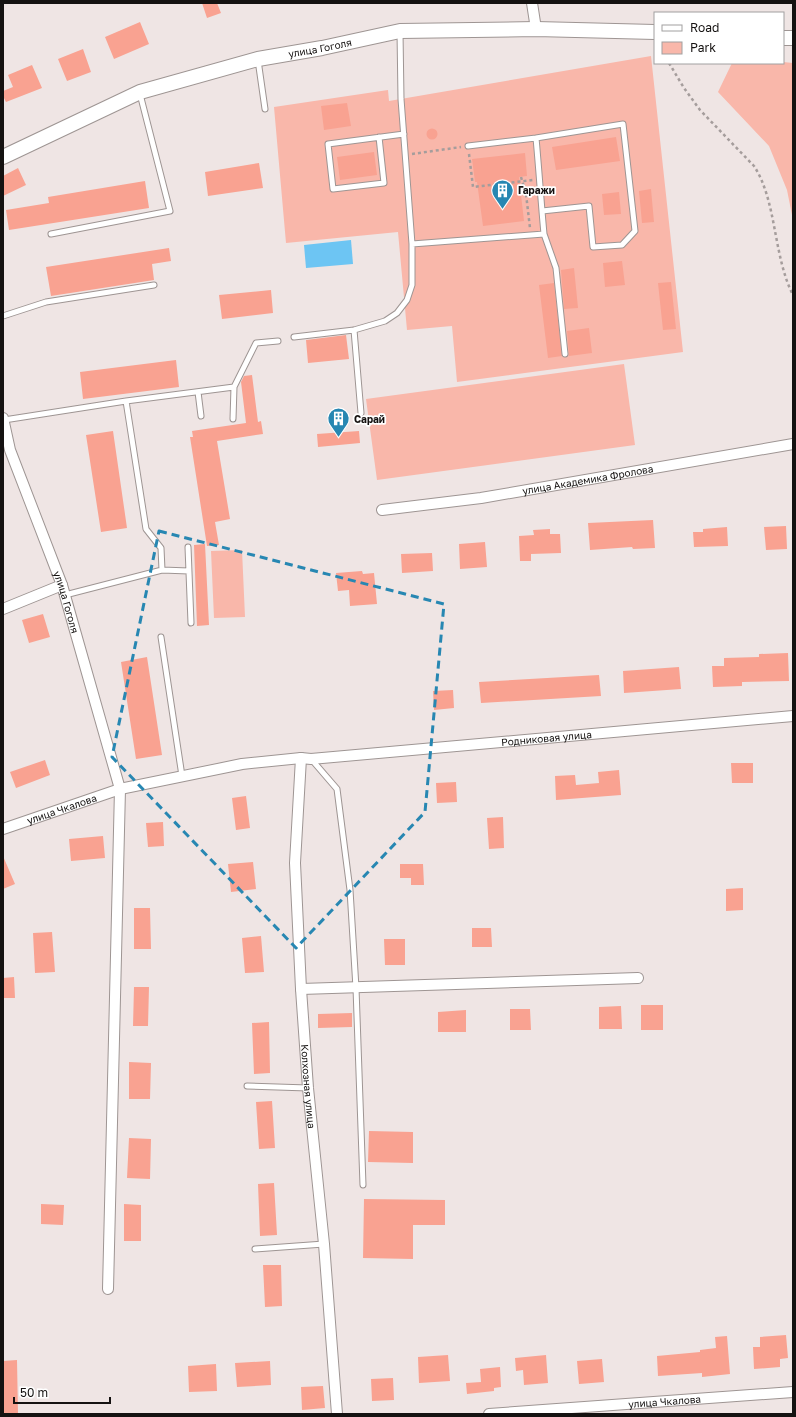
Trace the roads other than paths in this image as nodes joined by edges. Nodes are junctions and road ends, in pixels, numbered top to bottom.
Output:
1 (532, 3) edge
2 (536, 29) junction
3 (400, 31) junction
4 (654, 32) edge
5 (258, 59) junction
6 (140, 92) junction
7 (265, 109) dead end
8 (404, 134) junction
9 (379, 137) junction
10 (536, 138) junction
11 (468, 146) road end
12 (3, 157) edge
13 (542, 212) junction
14 (51, 234) dead end
15 (544, 234) junction
16 (412, 244) junction
17 (154, 285) dead end
18 (3, 316) edge
19 (354, 330) junction
20 (294, 337) dead end
21 (278, 341) dead end
22 (566, 354) dead end
23 (234, 387) junction
24 (198, 392) junction
25 (126, 401) junction
26 (360, 413) dead end
27 (201, 416) dead end
28 (3, 419) edge
29 (233, 419) dead end
30 (793, 444) edge
31 (6, 451) edge
32 (382, 510) dead end
33 (188, 547) dead end
34 (162, 570) junction
35 (189, 571) junction
36 (64, 590) junction
37 (3, 609) edge
38 (190, 623) dead end
39 (161, 637) dead end
40 (793, 716) edge
41 (301, 758) junction
42 (312, 759) junction
43 (182, 776) junction
44 (120, 790) junction
45 (3, 828) edge
46 (638, 978) dead end
47 (356, 988) junction
48 (301, 989) junction
49 (247, 1086) dead end
50 (308, 1088) junction
51 (363, 1184) dead end
52 (324, 1244) junction
53 (256, 1249) dead end
54 (108, 1289) dead end
55 (793, 1392) edge
56 (337, 1414) edge
57 (488, 1414) edge

1 - 2 street
2 - 3 main road, улица Гоголя
2 - 4 main road, улица Гоголя
3 - 5 main road, улица Гоголя
3 - 8 lane
5 - 6 main road, улица Гоголя
5 - 7 lane
6 - 12 main road, улица Гоголя
6 - 14 lane
8 - 9 lane
8 - 16 lane
9 - 9 lane
10 - 11 lane
10 - 13 lane
10 - 13 lane
13 - 15 lane
15 - 16 lane
15 - 22 lane
16 - 19 lane
17 - 18 lane
19 - 20 lane
19 - 26 lane
21 - 23 lane
23 - 24 lane
23 - 29 lane
24 - 25 lane
24 - 27 lane
25 - 28 lane
25 - 34 lane
28 - 31 street, улица Гоголя
30 - 32 street, улица Академика Фролова
31 - 36 street, улица Гоголя
33 - 35 lane
34 - 35 lane
34 - 36 lane
35 - 38 lane
36 - 37 street
36 - 44 street, улица Гоголя
39 - 43 lane
40 - 42 street, Родниковая улица
41 - 42 street, Родниковая улица
41 - 43 street, Родниковая улица
41 - 48 street, Колхозная улица
42 - 47 lane
43 - 44 street, улица Чкалова
44 - 45 street, улица Чкалова
44 - 54 street
46 - 47 street
47 - 48 street
47 - 51 lane
48 - 50 street, Колхозная улица
49 - 50 lane
50 - 52 street, Колхозная улица
52 - 53 lane
52 - 56 street, Колхозная улица
55 - 57 street, улица Чкалова

